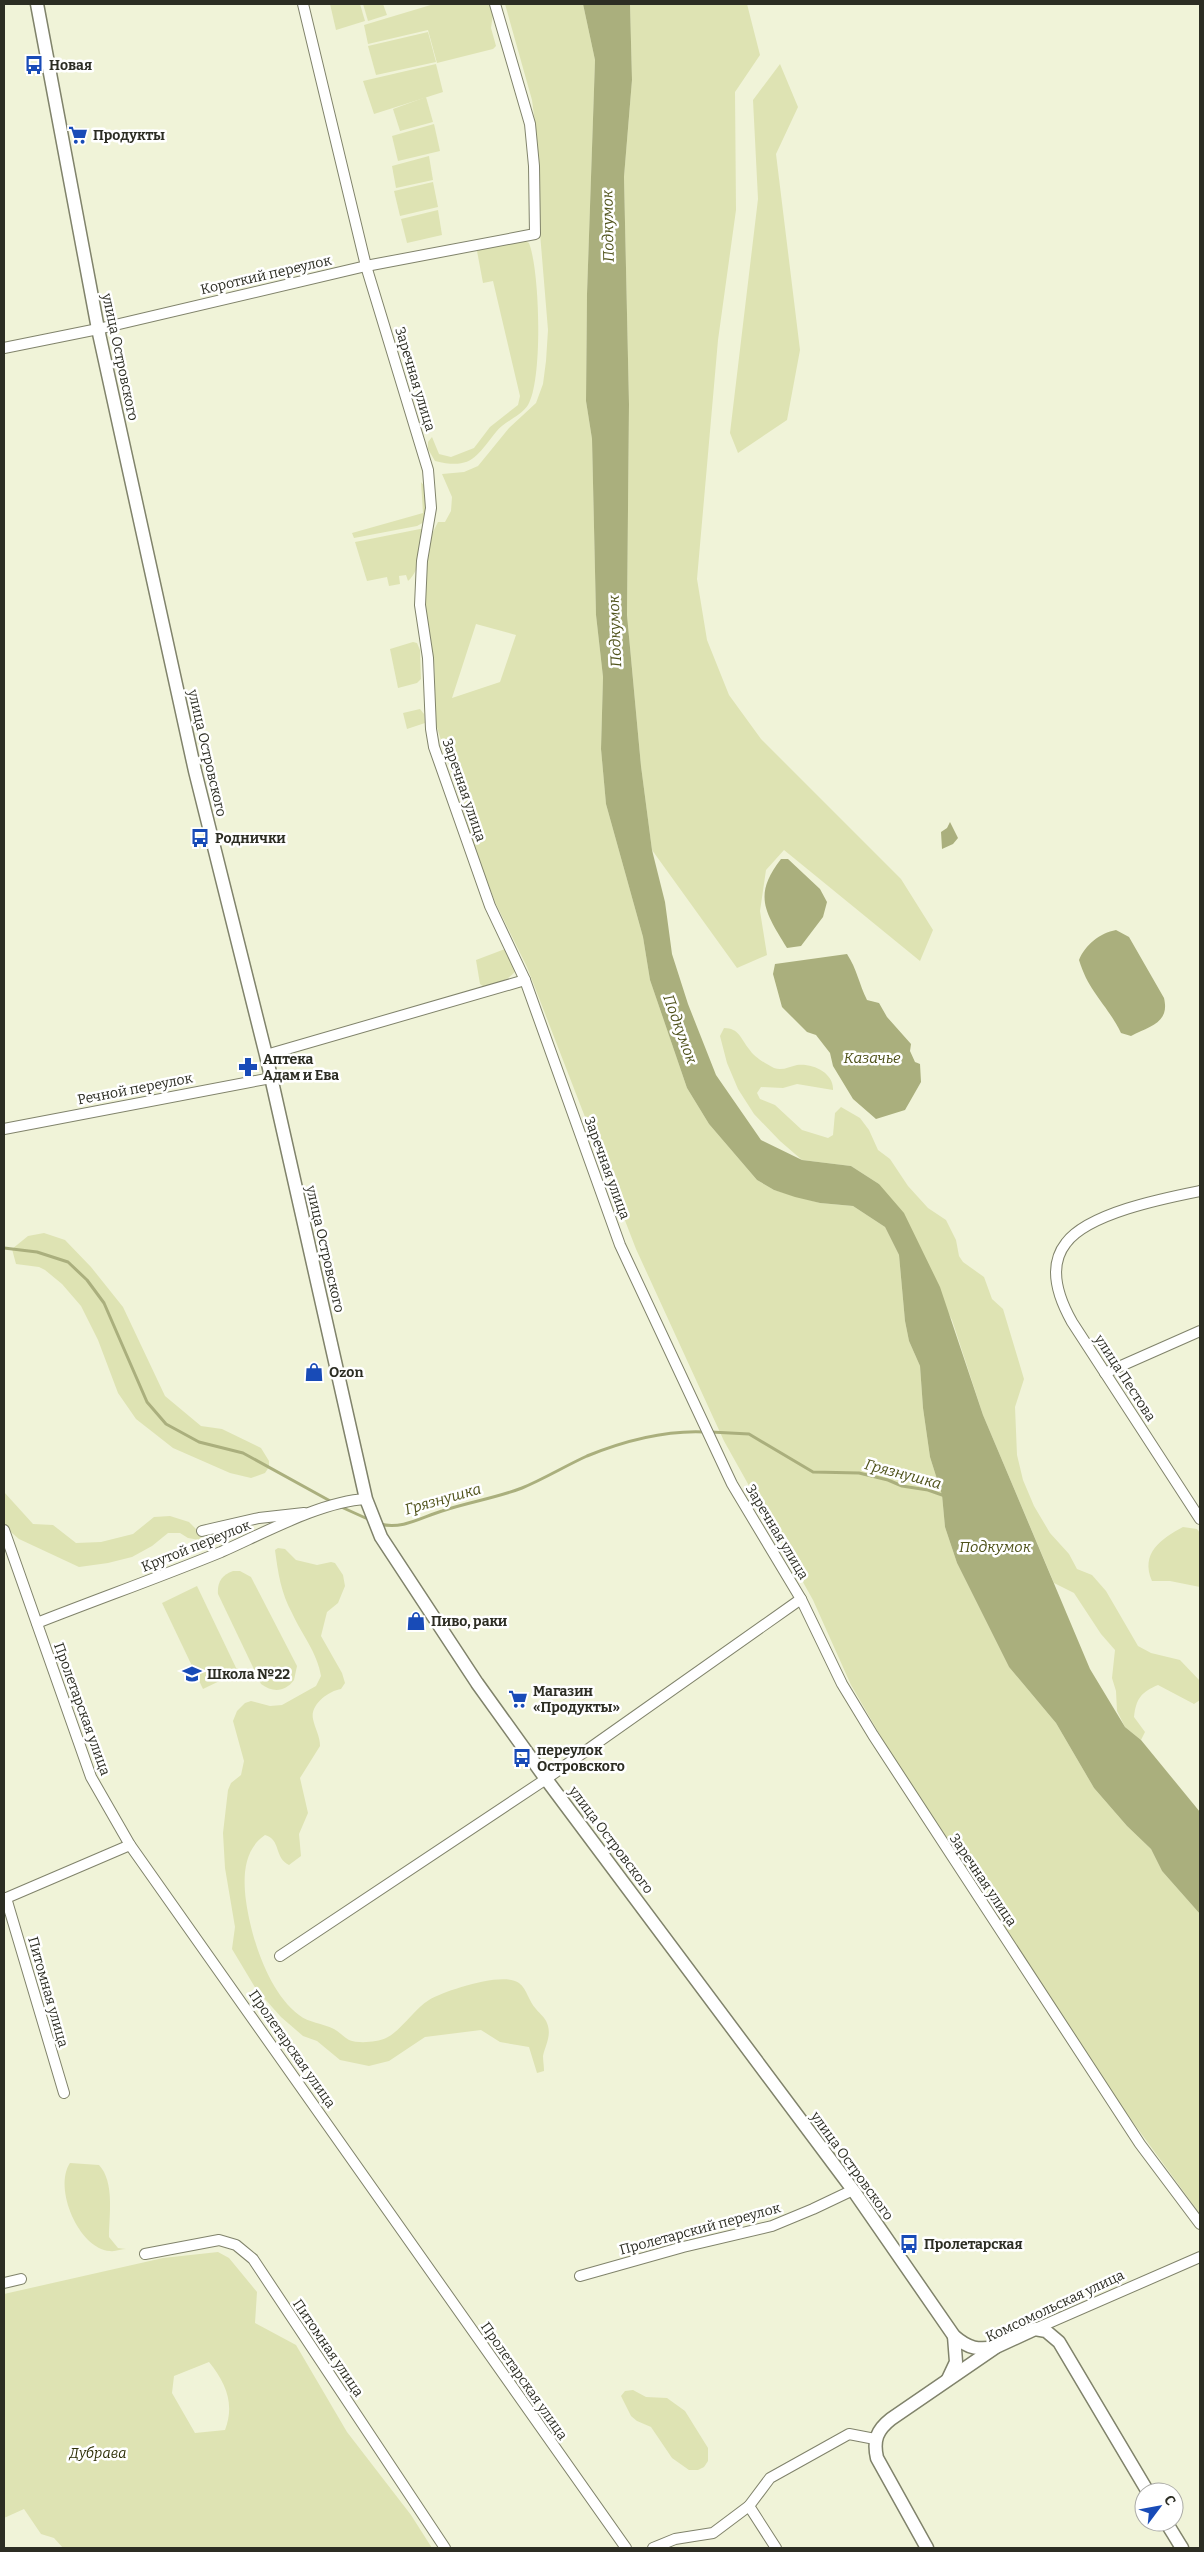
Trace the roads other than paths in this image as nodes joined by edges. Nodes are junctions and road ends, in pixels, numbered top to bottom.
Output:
1 (37, 4) edge
2 (303, 4) edge
3 (495, 4) edge
4 (366, 266) junction
5 (98, 329) junction
6 (4, 348) edge
7 (524, 980) junction
8 (266, 1055) junction
9 (271, 1078) junction
10 (4, 1128) edge
11 (1200, 1191) edge
12 (1200, 1331) edge
13 (1105, 1373) junction
14 (368, 1503) junction
15 (315, 1512) junction
16 (1200, 1519) edge
17 (4, 1530) edge
18 (202, 1531) dead end
19 (801, 1599) junction
20 (37, 1623) junction
21 (546, 1779) junction
22 (130, 1845) junction
23 (5, 1898) edge
24 (280, 1956) dead end
25 (64, 2093) dead end
26 (853, 2190) junction
27 (1200, 2224) edge
28 (145, 2254) dead end
29 (1200, 2257) edge
30 (580, 2276) dead end
31 (21, 2279) dead end
32 (4, 2283) edge
33 (1062, 2318) junction
34 (1035, 2329) junction
35 (954, 2336) junction
36 (1059, 2342) junction
37 (996, 2347) junction
38 (946, 2382) junction
39 (875, 2439) junction
40 (1142, 2482) edge
41 (749, 2506) junction
42 (1172, 2532) edge
43 (445, 2548) edge
44 (626, 2548) edge
45 (653, 2548) edge
46 (776, 2548) edge
47 (927, 2548) edge
48 (1182, 2548) edge

1 - 5 street, улица Островского
2 - 4 street, Заречная улица
3 - 4 street, Короткий переулок
4 - 5 street, Короткий переулок
4 - 7 street, Заречная улица
5 - 6 street, Короткий переулок
5 - 8 street, улица Островского
7 - 8 street
7 - 19 street, Заречная улица
8 - 9 street, улица Островского
9 - 10 street, Речной переулок
9 - 14 street, улица Островского
11 - 13 street, улица Пестова
12 - 13 street
13 - 16 street, улица Пестова
14 - 15 street, Крутой переулок
14 - 21 street, улица Островского
15 - 18 street
15 - 20 street, Крутой переулок
17 - 20 street, Пролетарская улица
19 - 21 street
19 - 27 street, Заречная улица
20 - 22 street, Пролетарская улица
21 - 24 street
21 - 26 street, улица Островского
22 - 23 street
22 - 44 street, Пролетарская улица
23 - 25 street, Питомная улица
26 - 30 street, Пролетарский переулок
26 - 35 street, улица Островского
28 - 43 street, Питомная улица
29 - 33 street, Комсомольская улица
31 - 32 street
33 - 34 street, Комсомольская улица
33 - 36 street
34 - 36 street
34 - 37 street, Комсомольская улица
35 - 37 street, улица Островского
35 - 38 street
36 - 40 street
37 - 38 street, Комсомольская улица
38 - 39 street, Комсомольская улица
39 - 41 street
39 - 47 street
41 - 45 street
41 - 46 street
42 - 48 street

